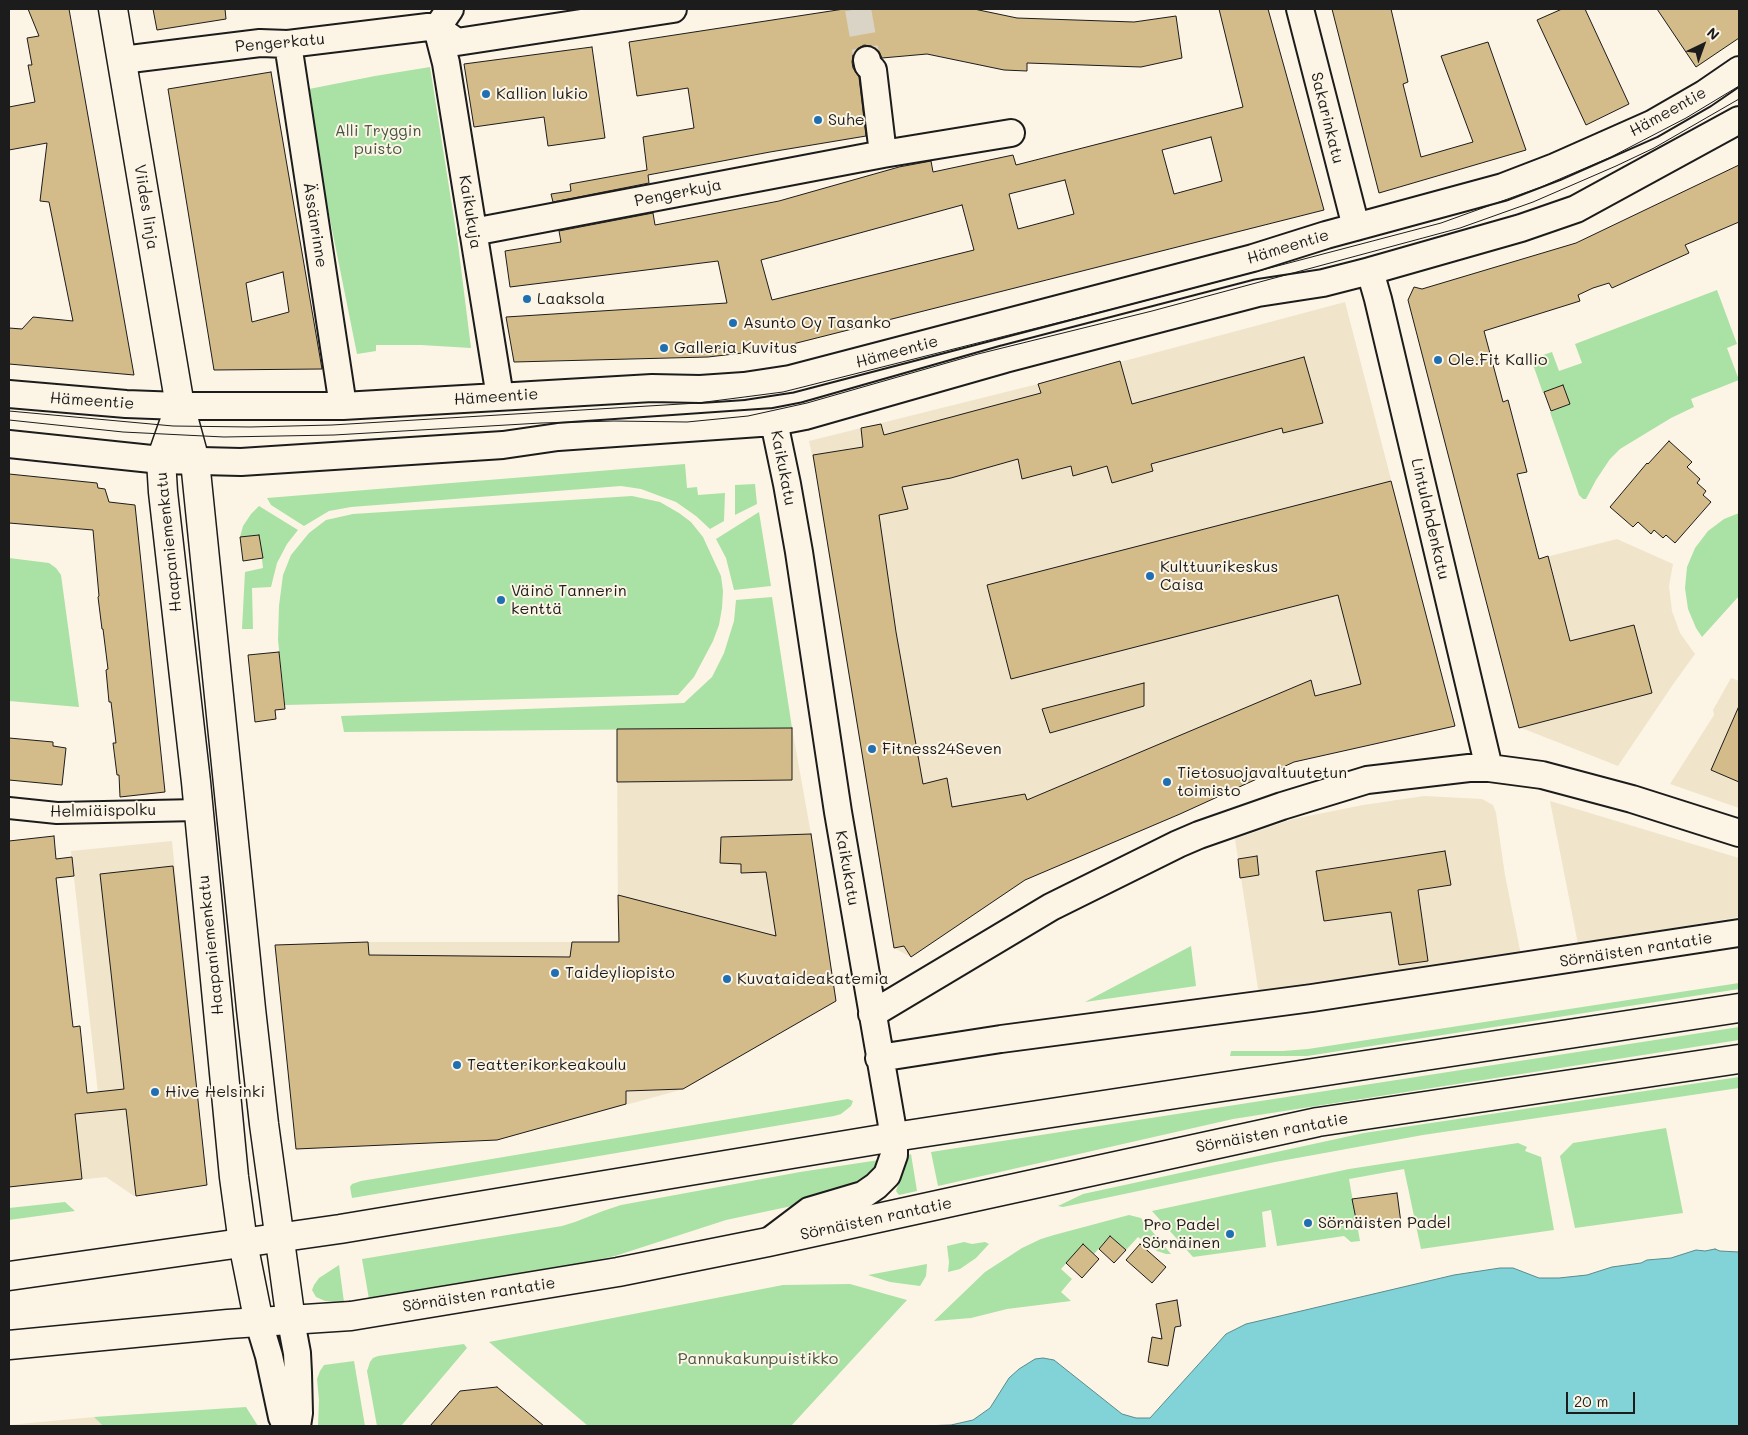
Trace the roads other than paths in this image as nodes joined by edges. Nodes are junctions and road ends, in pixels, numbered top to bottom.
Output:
1 (113, 9) edge
2 (673, 9) edge
3 (1300, 9) edge
4 (444, 19) edge
5 (288, 44) junction
6 (122, 60) junction
7 (872, 63) tunnel mouth
8 (1739, 70) edge
9 (1739, 120) edge
10 (1011, 132) dead end
11 (883, 154) junction
12 (1356, 227) junction
13 (473, 232) junction
14 (1370, 271) junction
15 (9, 394) edge
16 (500, 397) junction
17 (180, 406) junction
18 (343, 406) junction
19 (774, 422) junction
20 (9, 444) edge
21 (161, 460) junction
22 (196, 461) junction
23 (1489, 768) junction
24 (9, 808) edge
25 (198, 810) junction
26 (1739, 833) edge
27 (1739, 933) edge
28 (1739, 1008) edge
29 (872, 1014) junction
30 (879, 1058) junction
31 (1739, 1059) edge
32 (894, 1137) junction
33 (280, 1238) junction
34 (768, 1242) junction
35 (243, 1243) junction
36 (9, 1276) edge
37 (291, 1321) junction
38 (259, 1322) junction
39 (9, 1345) edge
40 (286, 1426) edge
41 (297, 1426) edge

1 - 6 main road, Viides linja
2 - 4 street
3 - 12 street, Sakarinkatu
4 - 5 street, Pengerkatu
4 - 13 street, Kaikukuja
5 - 6 street, Pengerkatu
5 - 18 street, Ässänrinne
6 - 17 main road, Viides linja
7 - 11 street
8 - 12 street, Hämeentie
9 - 14 street
10 - 11 street, Pengerkuja
11 - 13 street, Pengerkuja
12 - 16 street, Hämeentie
13 - 16 street, Kaikukuja
14 - 19 street
14 - 23 street, Lintulahdenkatu
15 - 17 street, Hämeentie
16 - 18 street, Hämeentie
17 - 18 street, Hämeentie
17 - 21 main road, Viides linja
17 - 22 main road, Viides linja
19 - 22 street
19 - 29 street, Kaikukatu
20 - 21 street
21 - 22 street
21 - 25 main road, Haapaniemenkatu
22 - 33 main road, Haapaniemenkatu
23 - 26 street
23 - 29 street
24 - 25 street, Helmiäispolku
25 - 35 main road, Haapaniemenkatu
27 - 30 street, Sörnäisten rantatie
28 - 32 main road
29 - 30 street, Kaikukatu
30 - 32 street, Kaikukatu
31 - 34 main road, Sörnäisten rantatie
32 - 33 main road
32 - 34 street, Kaikukatu
33 - 35 main road
33 - 37 main road, Haapaniemenkatu
34 - 37 main road, Sörnäisten rantatie
35 - 36 main road
35 - 38 main road, Haapaniemenkatu
37 - 38 main road, Sörnäisten rantatie
37 - 41 street, Haapaniemenkatu
38 - 39 main road, Sörnäisten rantatie
38 - 40 street, Haapaniemenkatu

